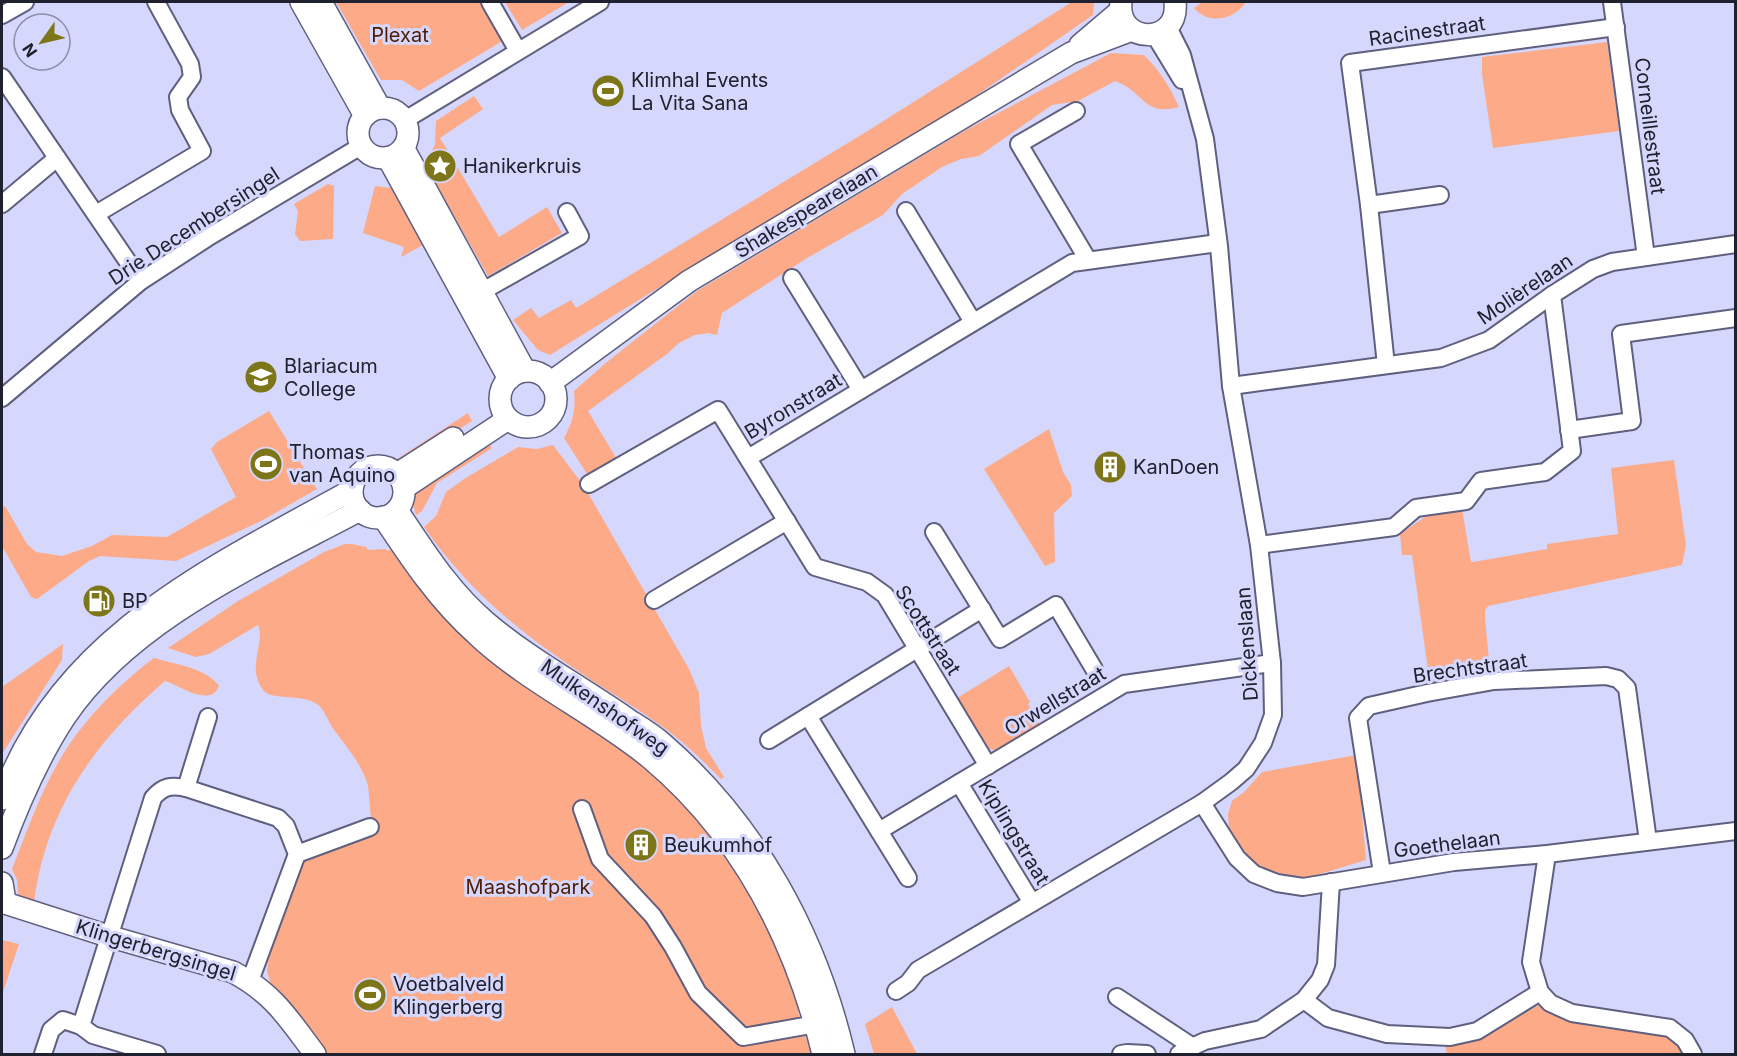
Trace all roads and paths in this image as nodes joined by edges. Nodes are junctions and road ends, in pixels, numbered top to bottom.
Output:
1 (25, 2) edge
2 (156, 2) edge
3 (307, 2) edge
4 (490, 2) edge
5 (600, 2) edge
6 (1175, 2) edge
7 (1612, 2) edge
8 (1120, 6) edge
9 (2, 15) edge
10 (1616, 27) junction
11 (1132, 30) junction
12 (1161, 31) junction
13 (518, 51) junction
14 (1071, 53) junction
15 (2, 77) edge
16 (1076, 111) dead end
17 (372, 112) junction
18 (405, 120) junction
19 (361, 146) junction
20 (396, 154) junction
21 (57, 158) junction
22 (1440, 195) dead end
23 (2, 204) edge
24 (1369, 205) junction
25 (906, 211) dead end
26 (567, 212) dead end
27 (96, 214) junction
28 (1218, 243) junction
29 (1736, 244) edge
30 (1646, 257) junction
31 (1088, 260) junction
32 (792, 278) dead end
33 (141, 281) junction
34 (481, 292) junction
35 (1552, 295) junction
36 (1736, 318) edge
37 (973, 322) junction
38 (1386, 365) junction
39 (517, 375) junction
40 (550, 383) junction
41 (1231, 386) junction
42 (861, 390) junction
43 (2, 398) edge
44 (505, 413) junction
45 (1569, 430) junction
46 (748, 458) junction
47 (400, 481) junction
48 (589, 484) dead end
49 (352, 490) junction
50 (360, 510) junction
51 (390, 513) junction
52 (787, 521) junction
53 (934, 532) dead end
54 (1259, 545) junction
55 (654, 600) dead end
56 (982, 609) junction
57 (917, 649) junction
58 (1272, 663) junction
59 (1094, 669) dead end
60 (808, 716) junction
61 (208, 717) dead end
62 (769, 740) dead end
63 (988, 766) junction
64 (959, 783) junction
65 (186, 788) junction
66 (2, 799) edge
67 (1202, 803) junction
68 (582, 809) dead end
69 (370, 827) dead end
70 (879, 831) junction
71 (1736, 831) edge
72 (1648, 841) junction
73 (2, 848) edge
74 (297, 854) junction
75 (1547, 854) junction
76 (1382, 873) junction
77 (908, 878) dead end
78 (1331, 882) junction
79 (2, 896) edge
80 (1032, 903) junction
81 (108, 936) junction
82 (250, 981) junction
83 (896, 991) dead end
84 (1540, 992) junction
85 (1117, 997) dead end
86 (1304, 1000) junction
87 (825, 1021) junction
88 (81, 1026) junction
89 (1186, 1051) edge
90 (43, 1054) edge
91 (156, 1054) edge
92 (315, 1054) edge
93 (824, 1054) edge
94 (844, 1054) edge
95 (1121, 1054) edge
96 (1147, 1054) edge
97 (1693, 1054) edge

1 - 9 street
2 - 27 street
3 - 17 street
4 - 13 street
5 - 13 street
6 - 12 street
7 - 10 street, Corneillestraat
8 - 11 street
8 - 14 street, Shakespearelaan
10 - 24 street, Racinestraat
10 - 30 street, Corneillestraat
11 - 12 street
11 - 14 street, Shakespearelaan
12 - 28 street, Dickenslaan
13 - 18 street
14 - 40 street, Shakespearelaan
15 - 21 street
16 - 31 street
17 - 18 street
17 - 19 street
18 - 20 street
19 - 20 street
19 - 33 street, Drie Decembersingel
20 - 34 street
20 - 39 street
21 - 23 street
21 - 27 street
22 - 24 street
24 - 38 street, Racinestraat
25 - 37 street
26 - 34 street
27 - 33 street
28 - 31 street, Byronstraat
28 - 41 street, Dickenslaan
29 - 30 street, Molièrelaan
30 - 35 street, Molièrelaan
31 - 37 street, Byronstraat
32 - 42 street, Byronstraat
33 - 43 street, Drie Decembersingel
34 - 39 street
35 - 38 street, Molièrelaan
35 - 45 street
36 - 45 street
37 - 42 street, Byronstraat
38 - 41 street, Molièrelaan
39 - 40 street
39 - 44 street
40 - 44 street
41 - 54 street, Dickenslaan
42 - 46 street, Byronstraat
44 - 47 street
45 - 54 street
46 - 48 street, Scottstraat
46 - 52 street, Scottstraat
47 - 49 street
47 - 51 street
49 - 50 street
49 - 66 street
50 - 51 street
50 - 73 street
51 - 87 street, Mulkenshofweg
52 - 55 street
52 - 57 street, Scottstraat
53 - 56 street
54 - 58 street, Dickenslaan
56 - 57 street
56 - 59 street
57 - 60 street
57 - 63 street, Scottstraat
58 - 63 street, Orwellstraat
58 - 67 street, Dickenslaan
60 - 62 street
60 - 70 street
61 - 65 street
63 - 64 street, Orwellstraat
64 - 70 street, Orwellstraat
64 - 80 street, Kiplingstraat
65 - 74 street
65 - 81 street
67 - 78 street, Goethelaan
67 - 80 street, Dickenslaan
68 - 87 street
69 - 74 street
70 - 77 street
71 - 72 street, Goethelaan
72 - 75 street, Goethelaan
72 - 76 street, Brechtstraat
74 - 82 street
75 - 76 street, Goethelaan
75 - 84 street
76 - 78 street, Goethelaan
78 - 86 street
79 - 81 street, Klingerbergsingel
80 - 83 street, Dickenslaan
81 - 82 street, Klingerbergsingel
81 - 88 street
82 - 92 street, Klingerbergsingel
84 - 86 street
84 - 97 street
85 - 89 street
86 - 89 street
87 - 93 street, Mulkenshofweg
87 - 94 street, Mulkenshofweg
88 - 90 street
88 - 91 street
95 - 96 street

